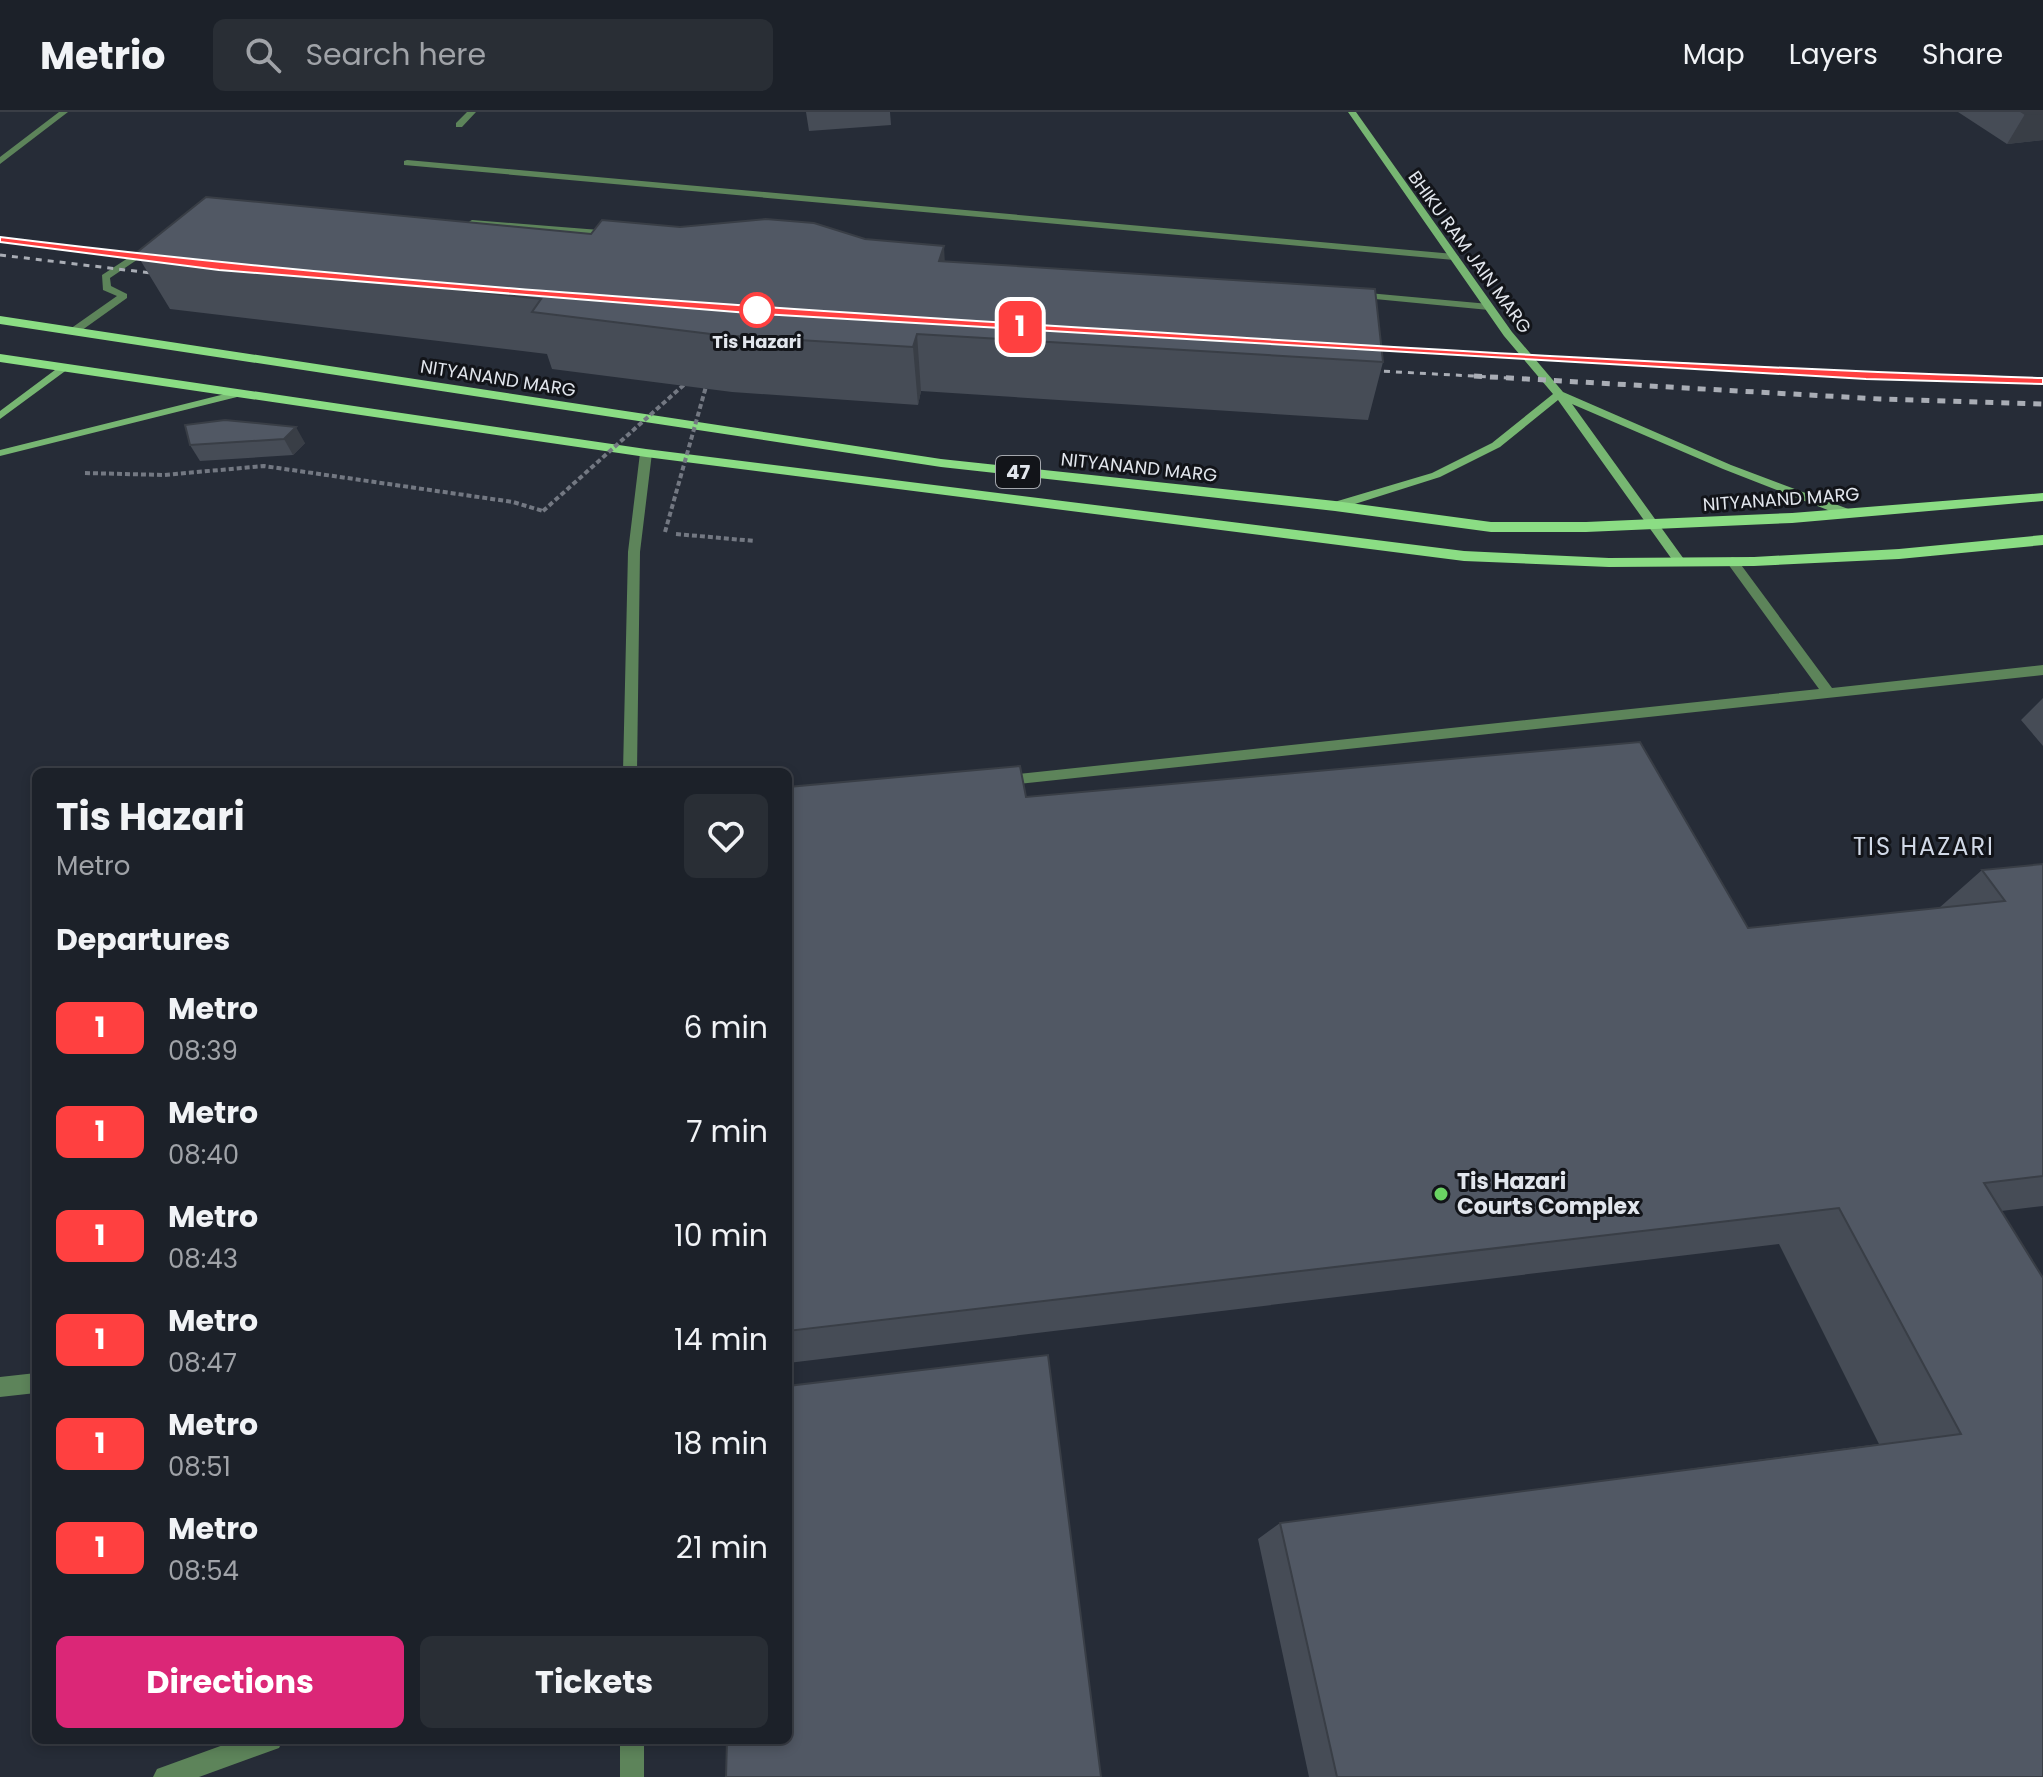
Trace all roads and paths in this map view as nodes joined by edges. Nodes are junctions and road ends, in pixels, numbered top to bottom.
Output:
1 (64, 112) edge
2 (472, 112) edge
3 (1352, 112) edge
4 (459, 125) dead end
5 (0, 161) edge
6 (407, 163) dead end
7 (461, 222) edge
8 (620, 235) edge
9 (166, 237) edge
10 (1454, 257) junction
11 (1353, 295) edge
12 (1489, 307) junction
13 (0, 320) edge
14 (74, 331) junction
15 (0, 358) edge
16 (63, 369) junction
17 (241, 393) junction
18 (1559, 394) junction
19 (0, 416) edge
20 (0, 453) edge
21 (646, 453) junction
22 (75, 473) dead end
23 (2043, 497) edge
24 (1335, 506) junction
25 (1847, 513) junction
26 (1654, 524) junction
27 (2043, 540) edge
28 (755, 541) dead end
29 (1732, 561) junction
30 (1680, 562) junction
31 (2043, 670) edge
32 (1829, 693) junction
33 (630, 768) edge
34 (977, 783) edge
35 (32, 1383) edge
36 (0, 1387) edge
37 (260, 1744) edge
38 (632, 1744) edge
39 (165, 1777) edge
40 (632, 1777) edge

1 - 5 street
2 - 4 street
3 - 10 street, BHIKU RAM JAIN MARG
6 - 10 street
7 - 8 street
9 - 14 street
10 - 12 street, BHIKU RAM JAIN MARG
11 - 12 street
12 - 18 street, BHIKU RAM JAIN MARG
13 - 14 main road, NITYANAND MARG / 47
14 - 24 main road, NITYANAND MARG / 47
15 - 16 main road, 47
16 - 17 main road, 47
16 - 19 street
17 - 20 street
17 - 21 main road, 47
18 - 24 street
18 - 25 street
18 - 26 street, BHIKU RAM JAIN MARG
21 - 30 main road, 47
21 - 33 street
22 - 28 path, bridge
23 - 25 main road, NITYANAND MARG / 47
24 - 26 main road, NITYANAND MARG / 47
25 - 26 main road, NITYANAND MARG / 47
26 - 30 street, BHIKU RAM JAIN MARG
27 - 29 main road, 47
29 - 30 main road, 47
29 - 32 street
31 - 32 street
32 - 34 street
35 - 36 street
37 - 39 street
38 - 40 street

